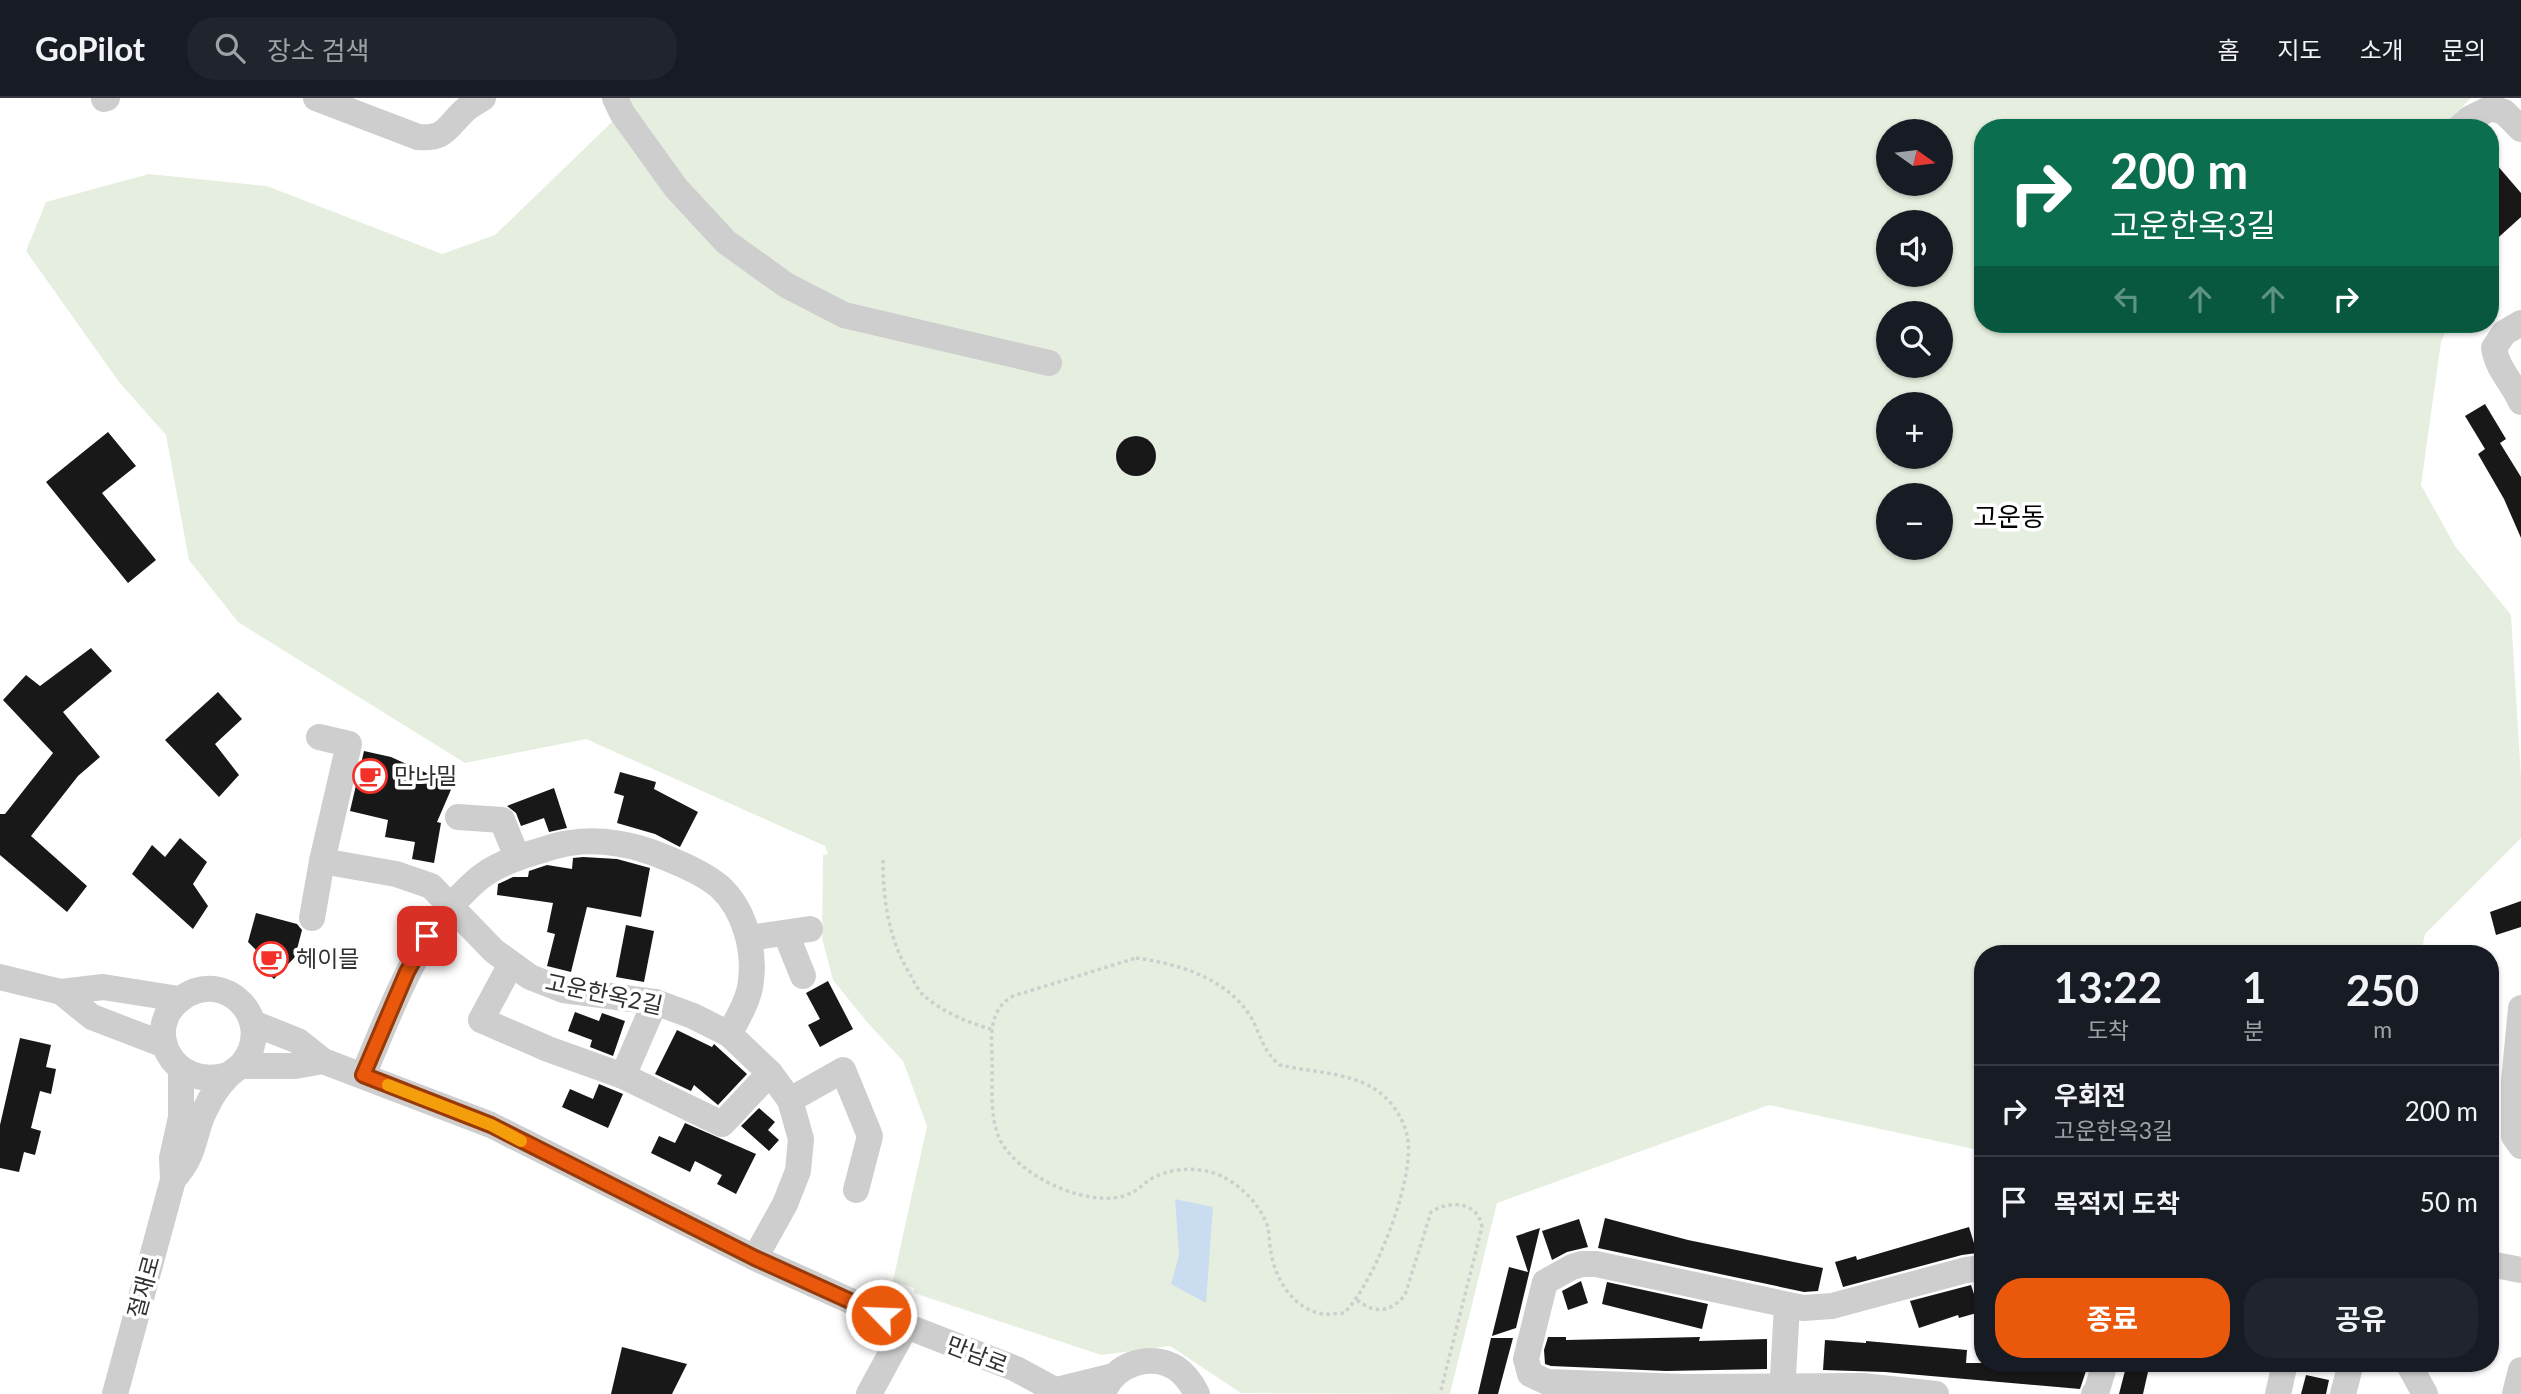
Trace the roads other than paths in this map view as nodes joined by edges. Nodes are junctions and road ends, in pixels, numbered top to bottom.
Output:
1 (316, 98) edge
2 (483, 98) edge
3 (615, 98) edge
4 (2469, 119) edge
5 (2521, 129) edge
6 (2521, 323) edge
7 (1049, 363) dead end
8 (2521, 402) edge
9 (319, 737) dead end
10 (458, 817) dead end
11 (517, 857) junction
12 (321, 861) junction
13 (451, 904) junction
14 (312, 918) dead end
15 (749, 938) junction
16 (511, 964) junction
17 (803, 976) dead end
18 (0, 977) edge
19 (61, 992) junction
20 (179, 999) junction
21 (655, 1002) junction
22 (2521, 1009) edge
23 (253, 1023) junction
24 (729, 1034) junction
25 (164, 1045) junction
26 (323, 1061) junction
27 (181, 1070) junction
28 (234, 1071) junction
29 (771, 1073) junction
30 (363, 1075) junction
31 (623, 1076) junction
32 (790, 1100) junction
33 (2521, 1146) edge
34 (173, 1180) junction
35 (856, 1190) dead end
36 (755, 1258) junction
37 (2499, 1266) edge
38 (1974, 1269) edge
39 (2521, 1270) edge
40 (1787, 1305) junction
41 (905, 1326) junction
42 (2521, 1370) edge
43 (2102, 1372) edge
44 (2283, 1372) edge
45 (2349, 1372) edge
46 (2413, 1372) edge
47 (1108, 1385) edge
48 (1782, 1390) edge
49 (1059, 1392) edge
50 (115, 1394) edge
51 (869, 1394) edge
52 (1197, 1394) edge
53 (1936, 1394) edge
54 (2094, 1394) edge
55 (2277, 1394) edge
56 (2343, 1394) edge
57 (2424, 1394) edge
58 (2515, 1394) edge

1 - 2 street
3 - 7 street
4 - 5 street
6 - 8 street
9 - 12 street
10 - 11 street
11 - 13 street
11 - 15 street
12 - 13 street, 고운한옥2길
12 - 14 street
13 - 16 street, 고운한옥2길
13 - 30 street
15 - 17 street
15 - 24 street
16 - 21 street, 고운한옥2길
16 - 31 street
18 - 19 street
19 - 20 street
19 - 25 street
20 - 23 street
20 - 25 street
21 - 24 street, 고운한옥2길
21 - 31 street
22 - 33 street
23 - 26 street
23 - 28 street
24 - 29 street, 고운한옥2길
25 - 27 street
26 - 28 street
26 - 30 street, 만남로
27 - 28 street
27 - 34 street
28 - 34 street
29 - 31 street
29 - 32 street, 고운한옥2길
30 - 36 street, 만남로
32 - 35 street
32 - 36 street, 고운한옥2길
34 - 50 street, 절재로
36 - 41 street, 만남로
37 - 39 street
38 - 40 street
40 - 48 street
40 - 48 street
41 - 49 street, 만남로
41 - 51 street
42 - 58 street
43 - 54 street
44 - 55 street
45 - 56 street
46 - 57 street
47 - 49 street
47 - 52 street
48 - 53 street

